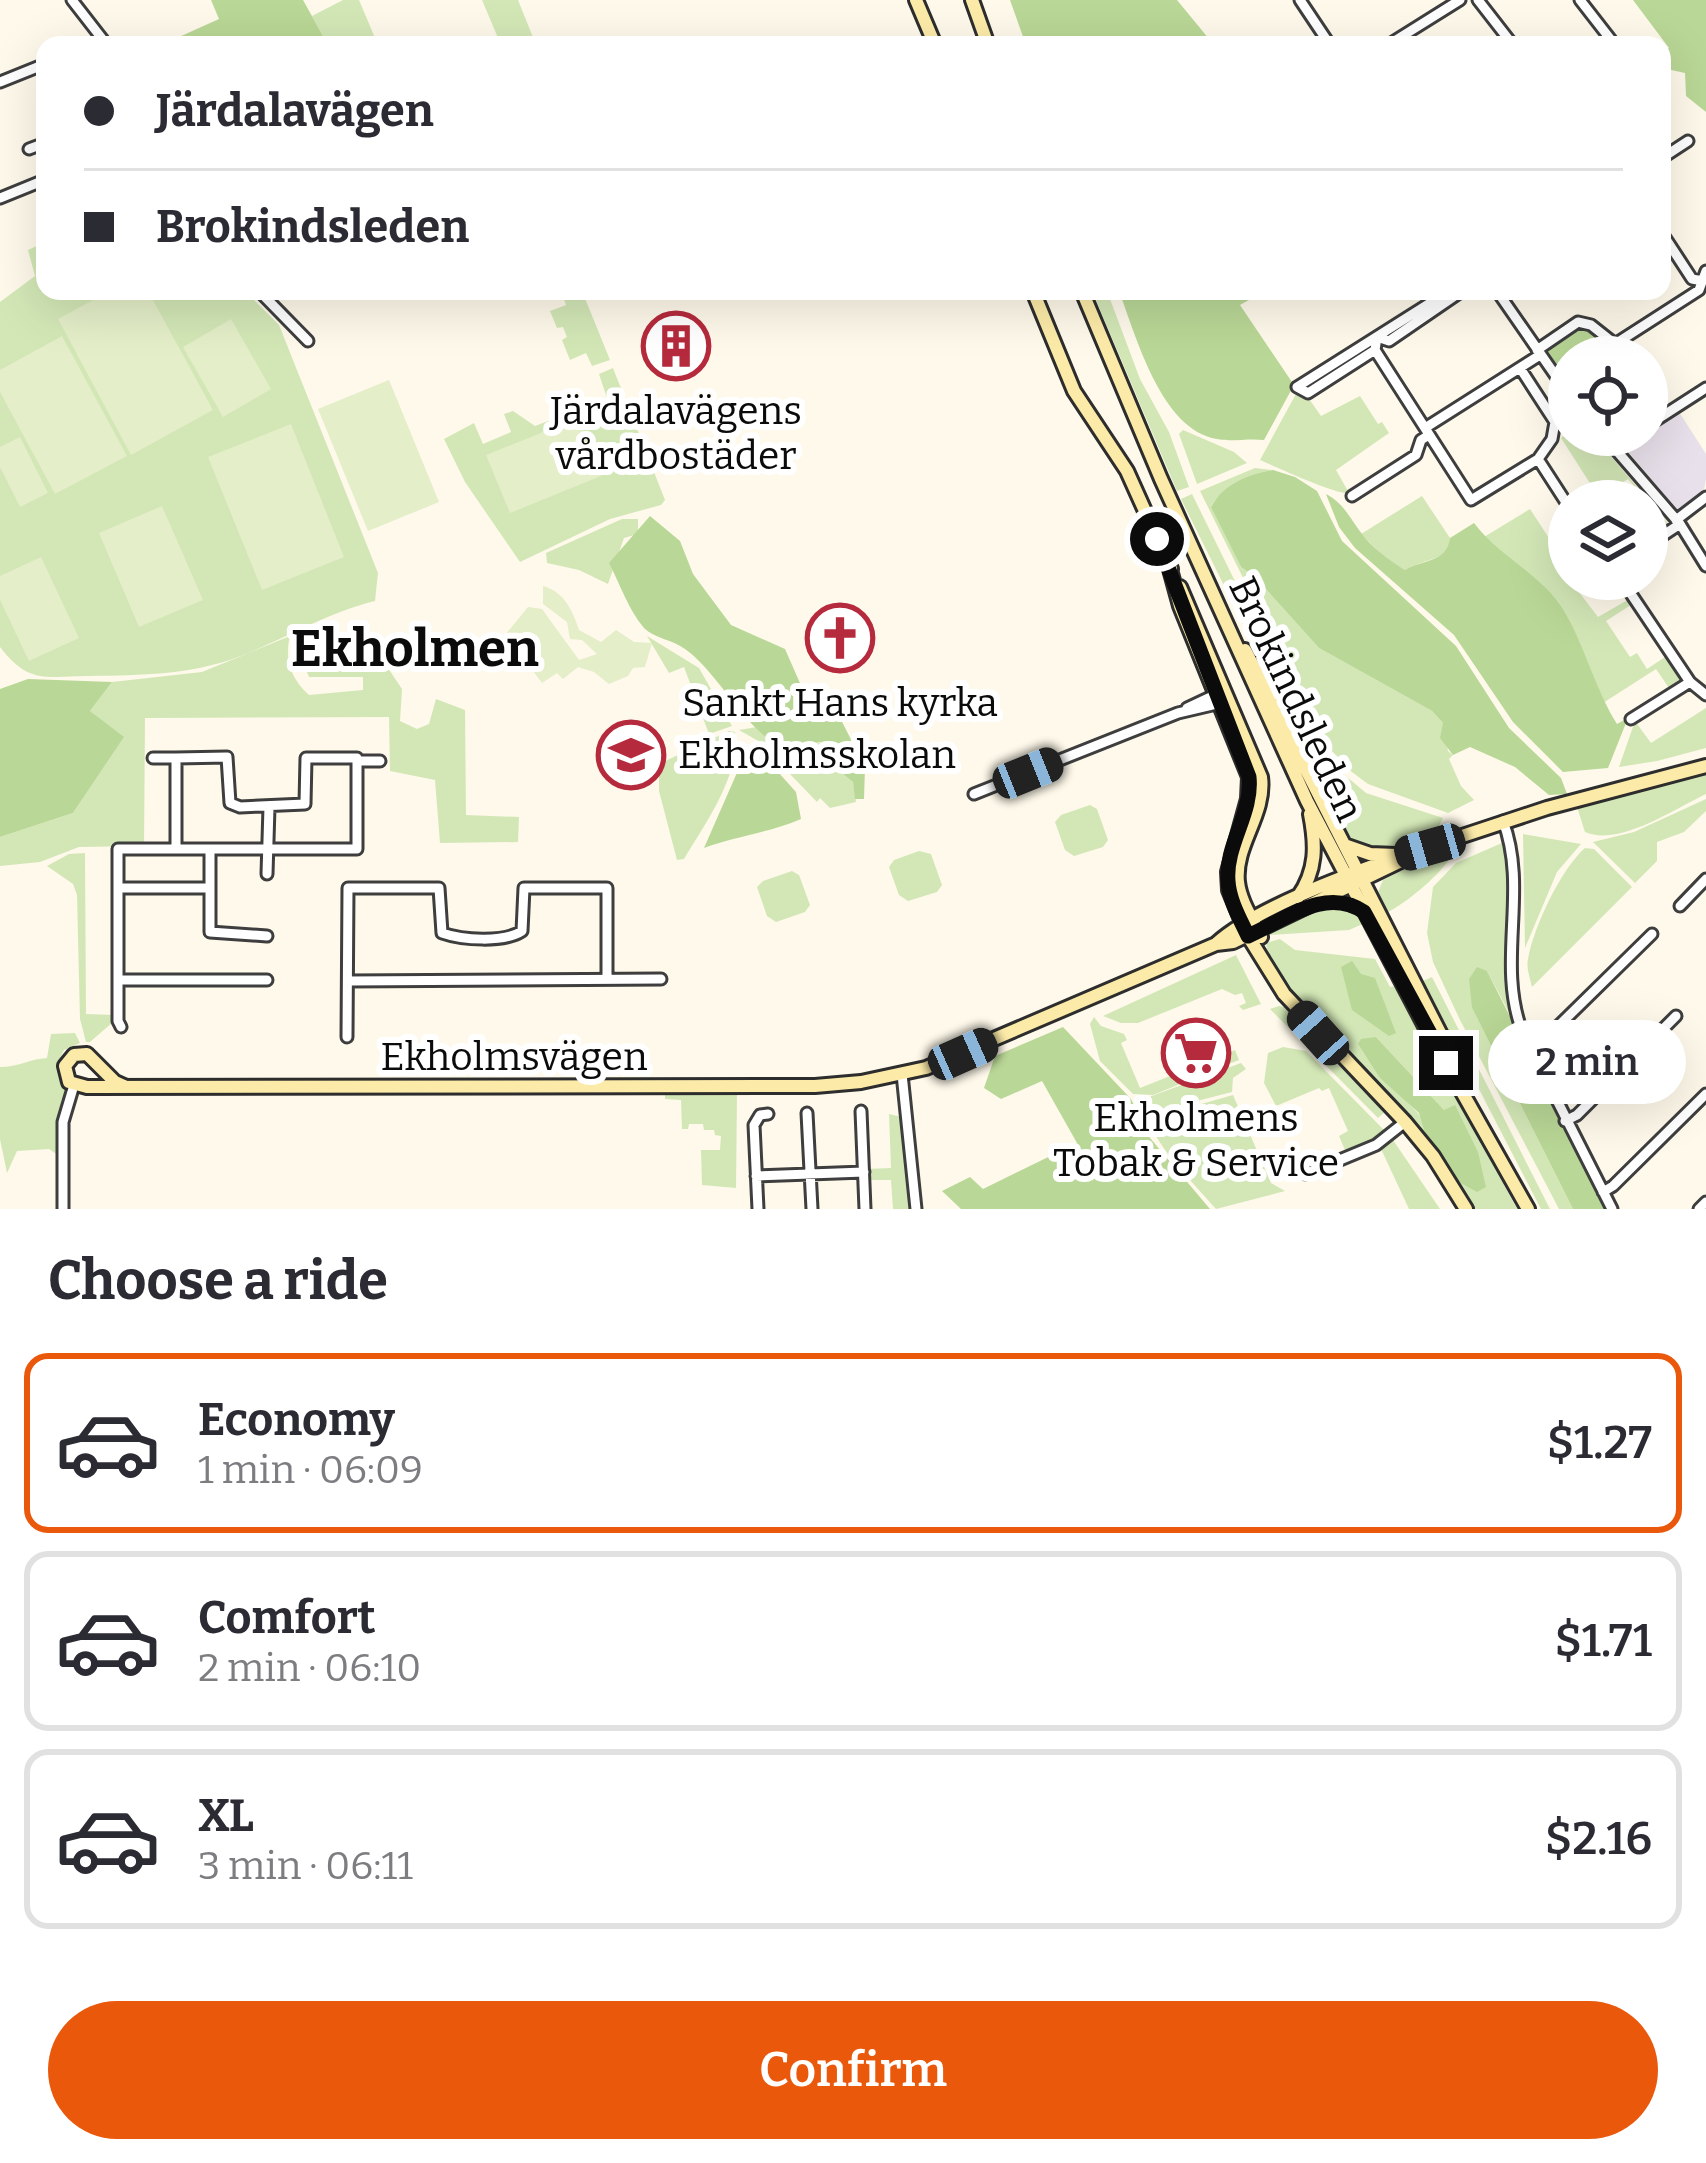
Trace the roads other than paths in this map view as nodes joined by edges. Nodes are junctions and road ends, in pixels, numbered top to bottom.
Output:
1 (72, 0) edge
2 (916, 0) edge
3 (972, 0) edge
4 (1300, 0) edge
5 (1460, 0) edge
6 (1478, 0) edge
7 (1580, 0) edge
8 (100, 36) edge
9 (930, 36) edge
10 (985, 36) edge
11 (1324, 36) edge
12 (1402, 36) edge
13 (1506, 36) edge
14 (1608, 36) edge
15 (36, 68) edge
16 (0, 82) edge
17 (1688, 141) dead end
18 (36, 146) edge
19 (29, 149) dead end
20 (1671, 152) edge
21 (36, 183) edge
22 (0, 197) edge
23 (1671, 246) edge
24 (1705, 278) edge
25 (269, 300) edge
26 (1037, 300) edge
27 (1086, 300) edge
28 (1435, 300) edge
29 (1449, 300) edge
30 (1503, 300) edge
31 (1560, 336) edge
32 (1605, 336) edge
33 (1627, 336) edge
34 (1377, 337) junction
35 (308, 341) dead end
36 (1548, 345) edge
37 (1375, 350) junction
38 (1539, 352) junction
39 (1548, 365) edge
40 (1520, 368) junction
41 (1706, 388) edge
42 (1668, 412) edge
43 (1427, 431) junction
44 (1621, 456) edge
45 (1538, 459) junction
46 (1552, 480) edge
47 (1352, 496) dead end
48 (1706, 497) edge
49 (1678, 522) junction
50 (1668, 530) edge
51 (1706, 566) edge
52 (1203, 570) junction
53 (1635, 600) edge
54 (1690, 682) junction
55 (1706, 695) edge
56 (1222, 697) junction
57 (1631, 719) dead end
58 (152, 758) dead end
59 (176, 758) junction
60 (357, 761) junction
61 (380, 761) dead end
62 (1706, 766) edge
63 (974, 794) dead end
64 (1307, 801) junction
65 (269, 807) junction
66 (1503, 821) junction
67 (1347, 846) junction
68 (1430, 847) junction
69 (176, 849) junction
70 (210, 849) junction
71 (268, 849) junction
72 (1403, 855) junction
73 (267, 874) dead end
74 (1355, 878) junction
75 (1706, 879) edge
76 (118, 888) junction
77 (209, 888) junction
78 (1296, 900) junction
79 (1318, 902) junction
80 (1680, 906) dead end
81 (1364, 912) junction
82 (1250, 928) junction
83 (1652, 934) dead end
84 (267, 936) dead end
85 (607, 979) junction
86 (118, 980) junction
87 (267, 980) dead end
88 (661, 980) dead end
89 (348, 981) junction
90 (1676, 1016) dead end
91 (122, 1027) dead end
92 (347, 1037) dead end
93 (1531, 1048) junction
94 (902, 1074) junction
95 (74, 1085) junction
96 (126, 1087) junction
97 (1706, 1094) edge
98 (861, 1111) dead end
99 (807, 1113) dead end
100 (768, 1114) dead end
101 (1565, 1120) junction
102 (1405, 1122) junction
103 (1507, 1168) junction
104 (863, 1172) junction
105 (810, 1174) junction
106 (1306, 1174) dead end
107 (756, 1175) junction
108 (1603, 1192) junction
109 (1706, 1202) edge
110 (63, 1209) edge
111 (758, 1209) edge
112 (812, 1209) edge
113 (866, 1209) edge
114 (916, 1209) edge
115 (1466, 1209) edge
116 (1528, 1209) edge
117 (1612, 1209) edge
118 (1699, 1209) edge

1 - 8 street
2 - 9 street
3 - 10 street
4 - 11 street
5 - 12 street
6 - 13 street
7 - 14 street
15 - 16 street
17 - 20 street
18 - 19 street
21 - 22 street
23 - 24 street
24 - 33 street
25 - 35 street
26 - 56 street
27 - 52 street, Brokindsleden
28 - 34 street
29 - 34 street
30 - 38 street
31 - 32 street
34 - 37 street
34 - 37 street
36 - 38 street
37 - 43 street
38 - 39 street
38 - 40 street
40 - 43 street
40 - 45 street
41 - 42 street
43 - 45 street
43 - 47 street
44 - 49 street
45 - 46 street
48 - 49 street
49 - 50 street
49 - 51 street
52 - 64 street, Brokindsleden
52 - 67 street, Brokindsleden
53 - 54 street
54 - 55 street
54 - 57 street
56 - 63 street
56 - 82 street
58 - 59 street
59 - 65 street
59 - 69 street
60 - 61 street
60 - 65 street
60 - 71 street
62 - 66 street, Ekholmsvägen
64 - 74 street, Brokindsleden
64 - 78 street
65 - 71 street
66 - 68 street, Ekholmsvägen
66 - 93 street
67 - 72 street
67 - 74 street, Brokindsleden
68 - 72 street, Ekholmsvägen
68 - 74 street, Ekholmsvägen
69 - 70 street
69 - 76 street
70 - 71 street
70 - 77 street
71 - 73 street
72 - 74 street, Ekholmsvägen
74 - 78 street, Ekholmsvägen
74 - 79 street, Ekholmsvägen
74 - 81 street, Brokindsleden
74 - 103 street, Brokindsleden
75 - 80 street
76 - 77 street
76 - 86 street
77 - 84 street
78 - 82 street, Ekholmsvägen
79 - 81 street
79 - 82 street, Ekholmsvägen
81 - 103 street, Brokindsleden
82 - 94 street, Ekholmsvägen
82 - 102 street
83 - 93 street
85 - 88 street, Ekholmsvägen
85 - 89 street, Ekholmsvägen
85 - 89 street, Ekholmsvägen
86 - 87 street
86 - 91 street
89 - 92 street, Ekholmsvägen
90 - 101 street
93 - 101 street
94 - 96 street, Ekholmsvägen
94 - 114 street
95 - 96 street, Ekholmsvägen
95 - 96 street
95 - 110 street
97 - 108 street
98 - 104 street
99 - 105 street
100 - 107 street
101 - 108 street
102 - 106 street
102 - 115 street
103 - 116 street, Brokindsleden
104 - 105 street
104 - 113 street
105 - 107 street
105 - 112 street
107 - 111 street
108 - 117 street
109 - 118 street

